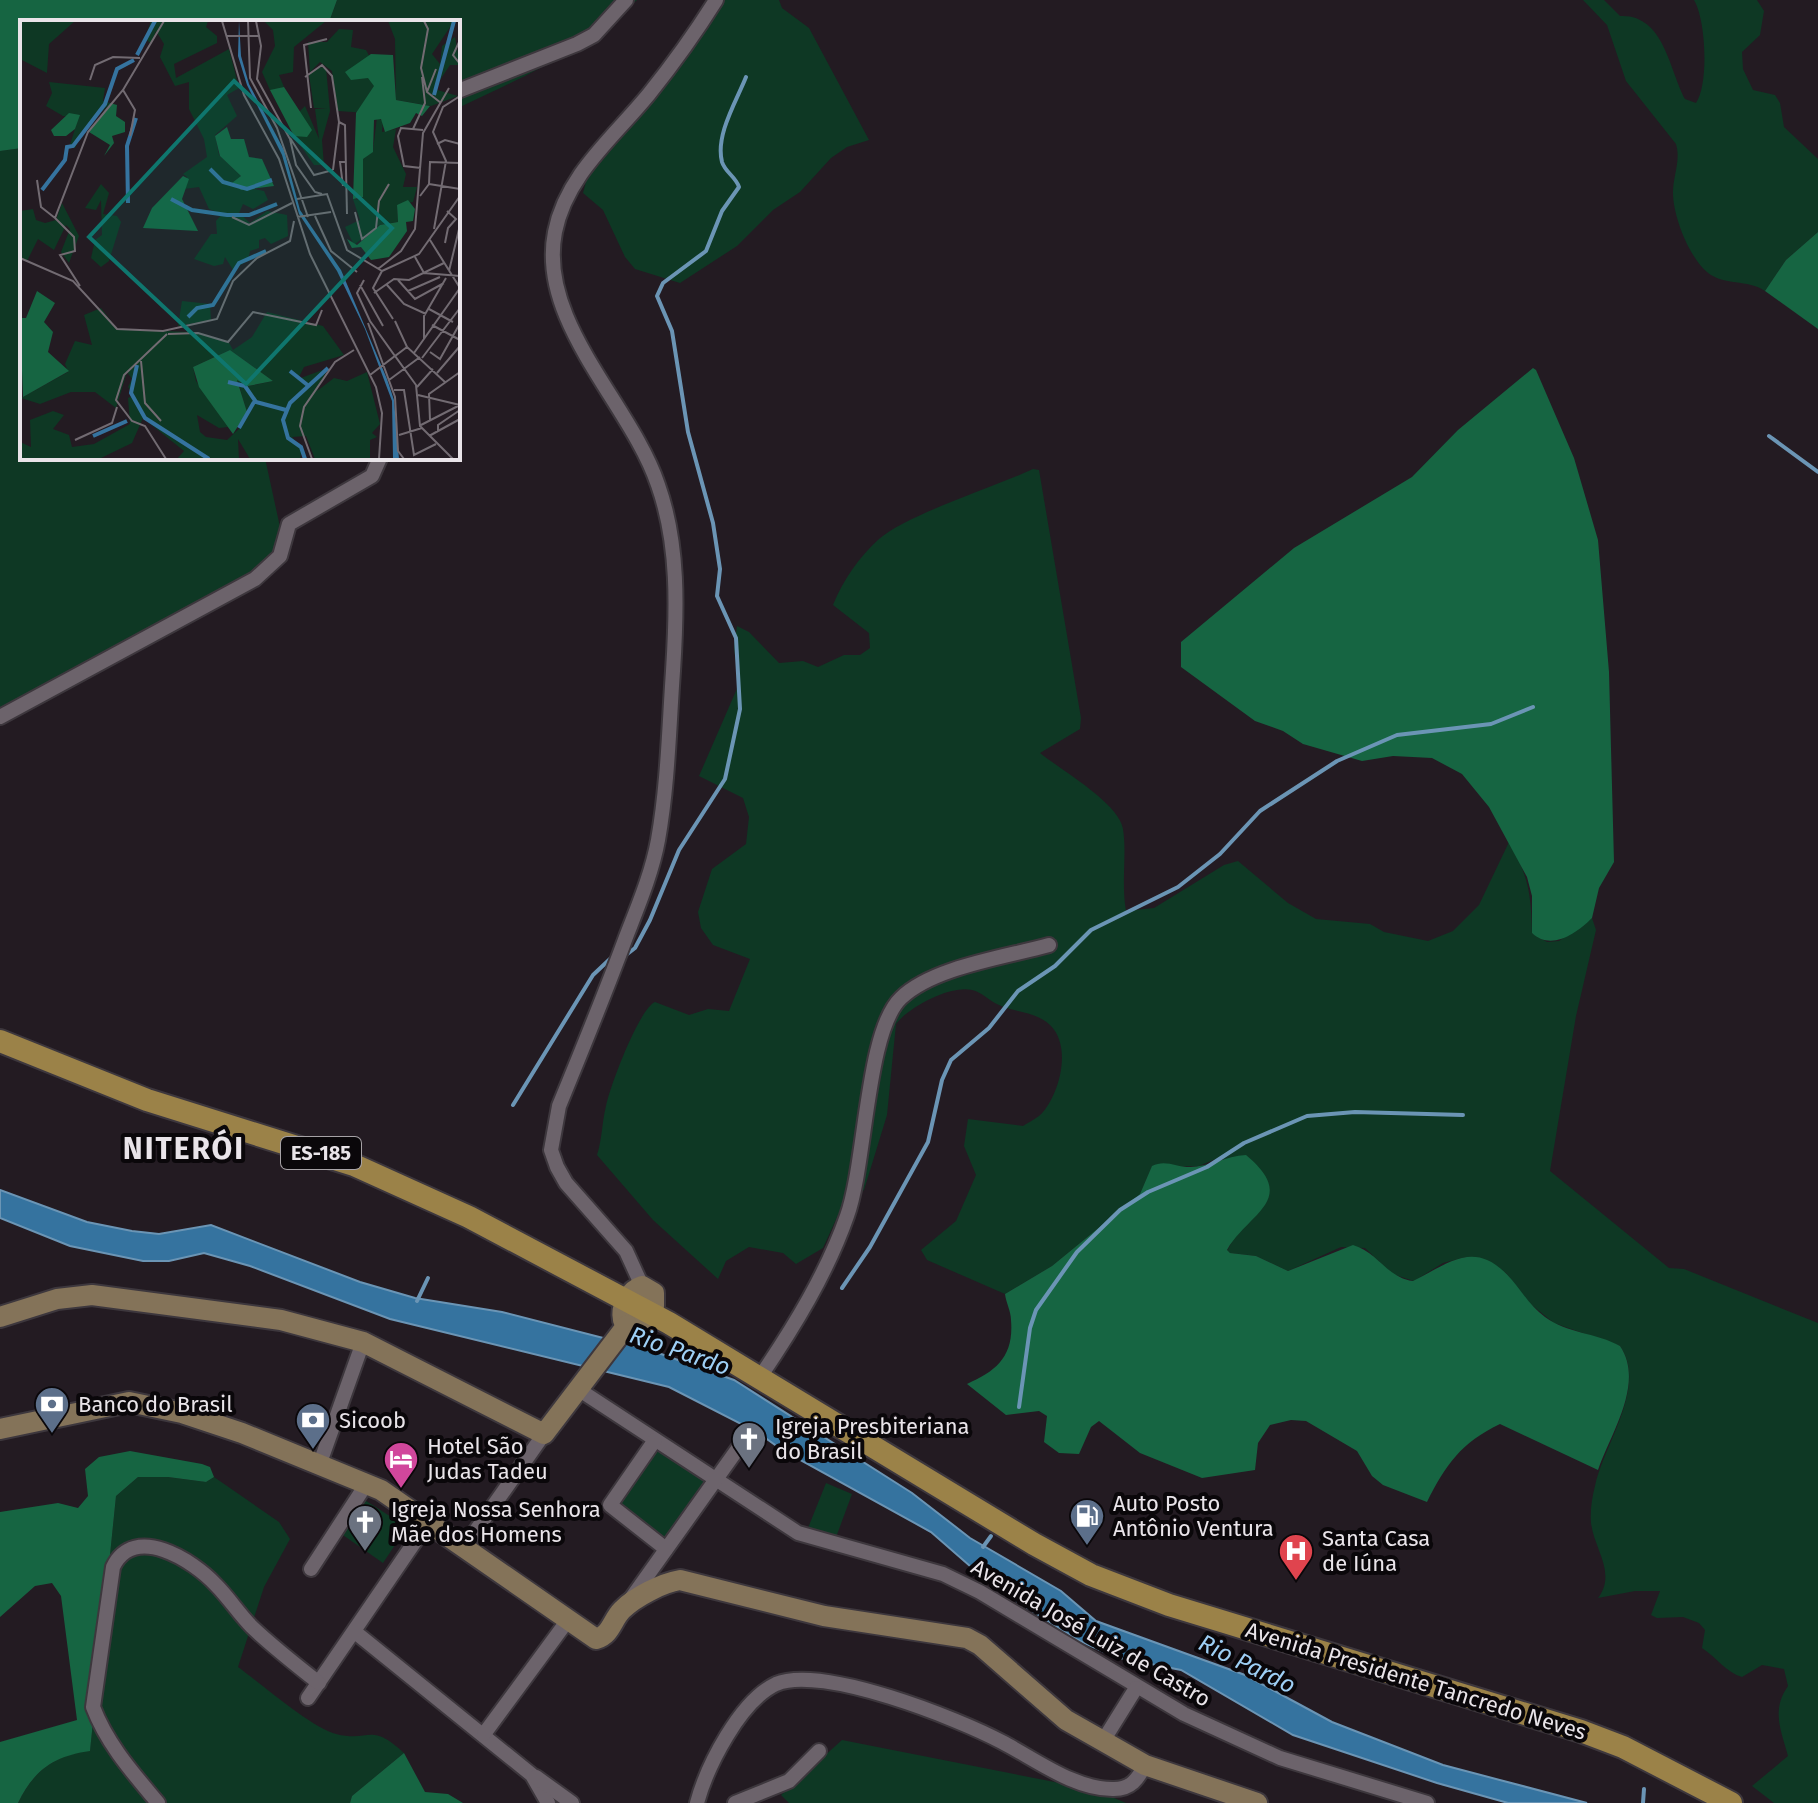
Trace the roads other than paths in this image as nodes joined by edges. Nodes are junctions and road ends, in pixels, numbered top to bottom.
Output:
1 (626, 0) edge
2 (716, 0) edge
3 (460, 90) edge
4 (379, 460) edge
5 (0, 717) edge
6 (1049, 945) dead end
7 (0, 1041) edge
8 (637, 1312) junction
9 (0, 1317) edge
10 (363, 1342) junction
11 (703, 1344) junction
12 (760, 1377) junction
13 (584, 1380) junction
14 (0, 1429) edge
15 (749, 1433) dead end
16 (544, 1434) junction
17 (655, 1440) junction
18 (320, 1463) junction
19 (716, 1479) junction
20 (367, 1483) junction
21 (429, 1521) junction
22 (465, 1546) junction
23 (666, 1549) junction
24 (311, 1569) dead end
25 (622, 1610) junction
26 (568, 1620) junction
27 (355, 1632) junction
28 (319, 1683) junction
29 (1136, 1688) junction
30 (308, 1698) dead end
31 (484, 1734) junction
32 (1103, 1741) junction
33 (819, 1751) dead end
34 (1145, 1765) junction
35 (532, 1775) junction
36 (158, 1803) edge
37 (548, 1803) edge
38 (572, 1803) edge
39 (697, 1803) edge
40 (735, 1803) edge
41 (1257, 1803) edge
42 (1427, 1803) edge
43 (1731, 1803) edge

1 - 3 street
2 - 8 street
4 - 5 street
6 - 12 street
7 - 8 main road, ES-185
8 - 11 main road
8 - 11 main road
8 - 13 street
9 - 10 street
10 - 16 street
10 - 18 street
11 - 12 main road, Avenida Presidente Tancredo Neves
12 - 43 main road, Avenida Presidente Tancredo Neves
13 - 16 street
13 - 17 street, Avenida José Luiz de Castro
14 - 18 street
15 - 19 street
16 - 22 street
17 - 19 street, Avenida José Luiz de Castro
17 - 23 street
18 - 20 street
19 - 23 street
19 - 29 street, Avenida José Luiz de Castro
20 - 21 street
20 - 24 street
21 - 22 street
21 - 27 street
22 - 26 street
23 - 25 street
25 - 26 street
25 - 32 street
26 - 31 street
27 - 28 street
27 - 31 street
28 - 30 street
28 - 36 street
29 - 32 street
29 - 42 street, Avenida José Luiz de Castro
31 - 35 street
32 - 34 street
33 - 40 street
34 - 39 street
34 - 41 street
35 - 37 street
35 - 38 street

